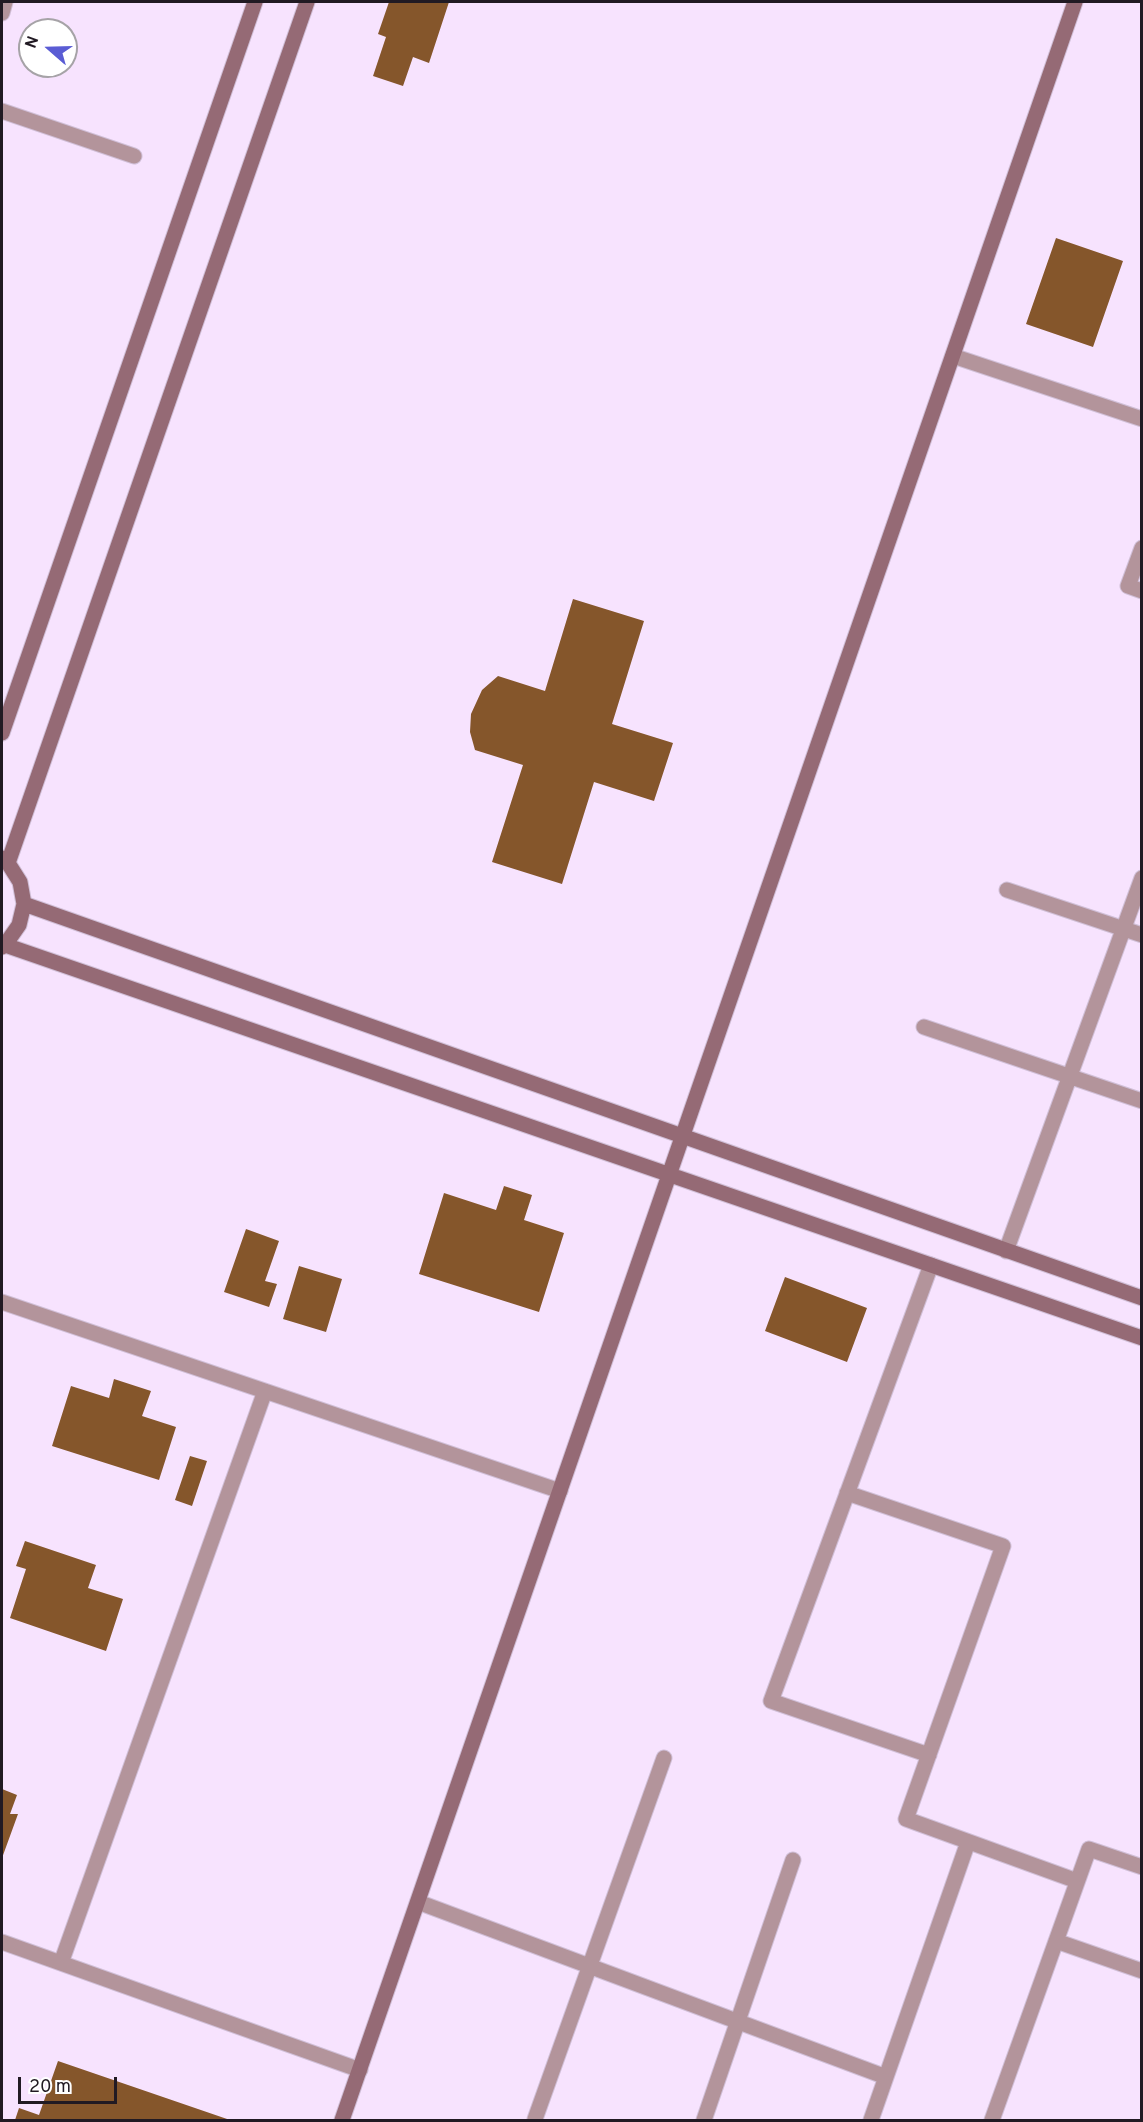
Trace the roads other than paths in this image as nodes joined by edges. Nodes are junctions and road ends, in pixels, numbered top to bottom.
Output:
1 (5, 2) edge
2 (255, 2) edge
3 (307, 2) edge
4 (1075, 2) edge
5 (2, 13) edge
6 (2, 111) edge
7 (134, 156) dead end
8 (953, 356) junction
9 (1142, 419) edge
10 (1142, 548) edge
11 (1142, 591) edge
12 (2, 733) edge
13 (5, 861) edge
14 (1142, 878) edge
15 (1007, 890) dead end
16 (24, 904) junction
17 (1123, 929) junction
18 (1142, 935) edge
19 (3, 946) edge
20 (924, 1027) dead end
21 (1070, 1076) junction
22 (1142, 1101) edge
23 (683, 1137) junction
24 (670, 1175) junction
25 (1006, 1251) junction
26 (931, 1265) junction
27 (1142, 1298) edge
28 (2, 1302) edge
29 (1142, 1338) edge
30 (265, 1391) junction
31 (560, 1491) junction
32 (847, 1493) junction
33 (929, 1755) junction
34 (664, 1758) dead end
35 (968, 1842) junction
36 (793, 1860) dead end
37 (1142, 1867) edge
38 (1077, 1881) junction
39 (418, 1902) junction
40 (1056, 1941) junction
41 (2, 1942) edge
42 (61, 1963) junction
43 (590, 1966) junction
44 (1142, 1971) edge
45 (738, 2022) junction
46 (360, 2070) junction
47 (886, 2077) junction
48 (535, 2119) edge
49 (342, 2121) edge
50 (704, 2121) edge
51 (871, 2121) edge
52 (992, 2121) edge

1 - 5 street
2 - 12 street
3 - 13 street
4 - 8 street
6 - 7 street
8 - 9 street
8 - 23 street
10 - 11 street
13 - 16 street
14 - 17 street
15 - 17 street
16 - 19 street
16 - 23 street
17 - 18 street
17 - 21 street
19 - 24 street
20 - 21 street
21 - 22 street
21 - 25 street
23 - 24 street
23 - 25 street
24 - 26 street
24 - 31 street
25 - 27 street
26 - 29 street
26 - 32 street
28 - 30 street
30 - 31 street
30 - 42 street
31 - 39 street
32 - 33 street
32 - 33 street
33 - 35 street
34 - 43 street
35 - 38 street
35 - 47 street
36 - 45 street
37 - 38 street
38 - 40 street
39 - 43 street
39 - 46 street
40 - 44 street
40 - 52 street
41 - 42 street
42 - 46 street
43 - 45 street
43 - 48 street
45 - 47 street
45 - 50 street
46 - 49 street
47 - 51 street

